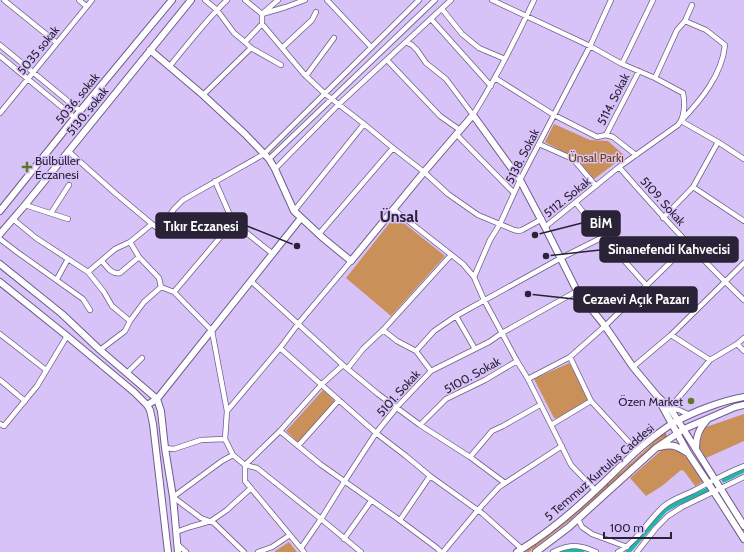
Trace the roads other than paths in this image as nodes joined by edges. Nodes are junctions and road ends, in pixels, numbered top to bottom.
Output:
1 (4, 0) edge
2 (79, 0) edge
3 (92, 0) edge
4 (172, 0) edge
5 (190, 0) edge
6 (205, 0) edge
7 (227, 0) edge
8 (245, 0) edge
9 (278, 0) edge
10 (305, 0) edge
11 (327, 0) edge
12 (420, 0) edge
13 (435, 0) edge
14 (452, 0) edge
15 (492, 0) edge
16 (534, 0) edge
17 (611, 0) edge
18 (653, 0) edge
19 (692, 5) dead end
20 (86, 6) junction
21 (442, 9) junction
22 (217, 10) junction
23 (316, 12) dead end
24 (262, 14) junction
25 (527, 15) junction
26 (431, 20) junction
27 (685, 21) junction
28 (262, 24) junction
29 (334, 38) dead end
30 (245, 42) junction
31 (406, 42) junction
32 (57, 43) junction
33 (0, 45) edge
34 (590, 46) junction
35 (371, 47) junction
36 (251, 48) junction
37 (282, 48) junction
38 (150, 50) junction
39 (0, 56) edge
40 (504, 59) junction
41 (387, 60) junction
42 (622, 64) junction
43 (281, 65) dead end
44 (169, 66) junction
45 (639, 71) junction
46 (33, 72) junction
47 (306, 76) junction
48 (495, 78) junction
49 (655, 78) junction
50 (28, 79) junction
51 (491, 86) junction
52 (325, 93) junction
53 (203, 96) junction
54 (332, 99) junction
55 (339, 104) junction
56 (1, 111) edge
57 (80, 111) junction
58 (474, 115) junction
59 (554, 115) junction
60 (75, 118) junction
61 (679, 123) junction
62 (364, 124) junction
63 (458, 132) junction
64 (606, 135) junction
65 (718, 142) junction
66 (539, 144) junction
67 (393, 148) junction
68 (68, 151) junction
69 (264, 154) junction
70 (636, 155) junction
71 (269, 159) junction
72 (744, 159) edge
73 (619, 167) junction
74 (275, 169) junction
75 (424, 172) junction
76 (520, 180) junction
77 (215, 181) junction
78 (69, 185) dead end
79 (596, 186) junction
80 (693, 187) junction
81 (514, 194) junction
82 (576, 203) junction
83 (25, 205) junction
84 (393, 209) junction
85 (0, 211) edge
86 (294, 211) junction
87 (51, 213) junction
88 (301, 218) junction
89 (663, 218) junction
90 (68, 219) dead end
91 (542, 219) junction
92 (12, 220) junction
93 (744, 221) edge
94 (233, 222) junction
95 (152, 224) junction
96 (500, 224) junction
97 (546, 227) junction
98 (0, 234) edge
99 (319, 234) junction
100 (603, 237) junction
101 (0, 239) edge
102 (130, 242) junction
103 (689, 244) junction
104 (273, 254) junction
105 (451, 254) junction
106 (139, 257) junction
107 (561, 258) junction
108 (68, 259) junction
109 (351, 260) junction
110 (102, 261) junction
111 (744, 263) edge
112 (0, 264) edge
113 (88, 272) junction
114 (474, 277) junction
115 (57, 280) junction
116 (251, 281) junction
117 (0, 282) edge
118 (726, 282) junction
119 (647, 286) junction
120 (161, 287) junction
121 (577, 291) junction
122 (174, 292) junction
123 (484, 300) junction
124 (744, 300) edge
125 (90, 310) dead end
126 (456, 316) junction
127 (130, 321) junction
128 (298, 324) junction
129 (605, 326) junction
130 (384, 330) junction
131 (212, 331) junction
132 (502, 332) junction
133 (0, 334) edge
134 (671, 335) junction
135 (67, 336) junction
136 (744, 338) edge
137 (737, 344) junction
138 (280, 348) junction
139 (475, 349) junction
140 (100, 350) junction
141 (416, 351) junction
142 (744, 351) edge
143 (570, 357) junction
144 (142, 358) dead end
145 (710, 360) junction
146 (517, 361) junction
147 (343, 365) junction
148 (634, 367) junction
149 (348, 368) junction
150 (46, 370) junction
151 (431, 372) junction
152 (127, 373) junction
153 (528, 379) junction
154 (0, 380) edge
155 (322, 384) junction
156 (658, 397) junction
157 (744, 397) edge
158 (157, 399) junction
159 (339, 400) junction
160 (25, 401) junction
161 (591, 401) junction
162 (147, 404) junction
163 (540, 405) junction
164 (744, 405) edge
165 (397, 407) junction
166 (671, 407) junction
167 (228, 411) junction
168 (690, 415) junction
169 (708, 419) junction
170 (679, 420) junction
171 (0, 424) edge
172 (420, 424) junction
173 (672, 424) junction
174 (551, 425) junction
175 (684, 429) junction
176 (280, 431) junction
177 (376, 434) junction
178 (677, 434) junction
179 (225, 439) junction
180 (298, 446) junction
181 (562, 446) junction
182 (165, 448) junction
183 (656, 448) junction
184 (696, 449) junction
185 (637, 451) junction
186 (688, 453) junction
187 (233, 455) junction
188 (470, 458) junction
189 (245, 465) junction
190 (744, 466) edge
191 (430, 476) junction
192 (744, 477) edge
193 (715, 479) junction
194 (344, 482) junction
195 (505, 483) junction
196 (708, 483) junction
197 (251, 488) junction
198 (596, 490) junction
199 (718, 490) junction
200 (173, 497) junction
201 (371, 501) junction
202 (478, 510) junction
203 (321, 519) junction
204 (578, 519) junction
205 (400, 520) junction
206 (209, 521) junction
207 (744, 526) edge
208 (176, 532) junction
209 (290, 535) junction
210 (344, 539) junction
211 (744, 539) edge
212 (176, 543) junction
213 (627, 547) junction
214 (301, 548) junction
215 (519, 550) edge
216 (168, 552) edge
217 (178, 552) edge
218 (186, 552) edge
219 (244, 552) edge
220 (258, 552) edge
221 (304, 552) edge
222 (360, 552) edge
223 (442, 552) edge
224 (536, 552) edge
225 (553, 552) edge
226 (596, 552) edge
227 (618, 552) edge
228 (637, 552) edge

1 - 32 street
2 - 20 street
3 - 20 street, 5035 sokak
4 - 57 main road, 5036. sokak
5 - 38 main road, 5130. sokak
6 - 22 street
7 - 22 street
8 - 24 street
9 - 24 street
10 - 24 street
11 - 35 street
12 - 35 street
13 - 54 street
14 - 21 street
15 - 25 street
16 - 25 street
17 - 34 street, 5138. Sokak
18 - 42 street
19 - 27 street
20 - 32 street, 5035 sokak
21 - 26 street
21 - 40 street
22 - 30 street
22 - 44 street
23 - 37 street
24 - 28 street
25 - 34 street
25 - 40 street
26 - 31 street
26 - 51 street
27 - 49 street
27 - 61 street, 5112. Sokak
28 - 30 street
28 - 37 street
29 - 47 street
30 - 36 street
31 - 41 street
31 - 58 street
32 - 46 street, 5035 sokak
33 - 46 street
34 - 42 street
34 - 59 street, 5138. Sokak
35 - 52 street
36 - 43 street
36 - 53 street
37 - 47 street
38 - 44 main road
38 - 68 main road, 5130. sokak
39 - 50 street
40 - 48 street
41 - 55 street
41 - 63 street
42 - 45 street
44 - 53 main road
45 - 49 street
45 - 64 street, 5114. Sokak
46 - 50 street, 5035 sokak
46 - 57 street
47 - 52 street
48 - 51 street
48 - 59 street
49 - 61 street
50 - 56 street, 5035 sokak
50 - 60 street
51 - 58 street
52 - 54 street
52 - 69 street
53 - 69 main road
54 - 55 street
54 - 71 street
55 - 62 street
55 - 74 street
57 - 60 main road, 5036. sokak
58 - 63 main road
58 - 76 main road
59 - 64 street
59 - 66 street, 5138. Sokak
60 - 85 main road, 5036. sokak
61 - 65 street
61 - 70 street, 5112. Sokak
62 - 67 street
62 - 86 street
63 - 75 main road
63 - 81 street
64 - 70 street
65 - 72 street
65 - 80 street
66 - 76 street, 5138. Sokak
66 - 79 street
67 - 75 street
67 - 99 street
68 - 83 main road, 5130. sokak
68 - 95 street
69 - 71 main road
69 - 77 street
70 - 73 street, 5112. Sokak
71 - 74 main road
73 - 79 street, 5112. Sokak
73 - 89 street, 5109. Sokak
74 - 86 main road
75 - 84 main road
75 - 96 street
76 - 81 street, 5138. Sokak
76 - 91 main road
77 - 94 street
77 - 95 street
78 - 87 street
79 - 82 street, 5112. Sokak
80 - 89 street
80 - 93 street
81 - 96 street, 5138. Sokak
82 - 97 street, 5112. Sokak
82 - 100 street
83 - 87 street
83 - 92 main road, 5130. sokak
84 - 105 street
84 - 109 main road
86 - 88 main road
87 - 90 street
88 - 99 main road
88 - 104 main road
89 - 103 street, 5109. Sokak
91 - 96 street
91 - 97 main road
92 - 98 main road, 5130. sokak
92 - 108 street
94 - 104 street
94 - 122 street
95 - 102 street
96 - 114 street, 5138. Sokak
97 - 107 main road
99 - 109 main road
100 - 107 street
100 - 119 street
101 - 115 street
102 - 106 street
102 - 110 street
103 - 118 street, 5109. Sokak
103 - 119 street
104 - 116 main road
105 - 114 street
105 - 130 street
106 - 110 street
106 - 120 street
107 - 121 main road
107 - 123 street
108 - 113 street
108 - 115 street
109 - 128 street
110 - 113 street
111 - 118 street
112 - 140 main road
113 - 127 street
114 - 123 street
115 - 125 street
116 - 128 street
116 - 131 main road
117 - 135 main road
118 - 124 street, 5109. Sokak
118 - 134 street
119 - 129 street
120 - 122 street
120 - 127 street
121 - 129 main road
121 - 132 street, 5101. Sokak
122 - 131 street
123 - 126 street
123 - 132 street
126 - 139 street
126 - 141 street
127 - 140 street
128 - 138 street
128 - 147 street
129 - 143 street
129 - 148 main road
130 - 141 street
130 - 149 street
131 - 158 main road
131 - 167 street
132 - 139 street, 5101. Sokak
132 - 146 street
133 - 150 street
134 - 145 street
134 - 148 street
135 - 150 street
135 - 162 main road
136 - 137 street
137 - 142 street
137 - 145 street
138 - 155 street
138 - 167 street
139 - 151 street, 5101. Sokak
140 - 152 main road
141 - 151 street
143 - 153 street
143 - 161 street
144 - 152 street
145 - 166 street
146 - 153 street
146 - 172 street, 5100. Sokak
147 - 149 street
147 - 155 street
148 - 156 main road
149 - 165 street
150 - 160 street
151 - 165 street, 5101. Sokak
152 - 158 main road
153 - 163 street
154 - 160 street
155 - 159 street
155 - 176 street
156 - 166 main road
156 - 173 main road
157 - 168 main road, 5 Temmuz Kurtuluş Caddesi
158 - 162 main road
158 - 182 main road
159 - 177 street
159 - 180 street
160 - 171 street
161 - 174 street
161 - 185 street
162 - 216 main road
163 - 174 street
163 - 188 street
164 - 169 main road, 5 Temmuz Kurtuluş Caddesi
165 - 172 street
165 - 177 street, 5101. Sokak
166 - 168 street
166 - 170 main road
167 - 179 street
168 - 170 main road, 5 Temmuz Kurtuluş Caddesi
169 - 175 main road, 5 Temmuz Kurtuluş Caddesi
169 - 184 main road
170 - 173 main road, 5 Temmuz Kurtuluş Caddesi
170 - 175 main road
172 - 188 street
173 - 178 main road
173 - 185 main road, 5 Temmuz Kurtuluş Caddesi
174 - 181 street
175 - 178 main road, 5 Temmuz Kurtuluş Caddesi
175 - 184 main road
176 - 180 street
176 - 189 street
177 - 191 street
177 - 194 street, 5101. Sokak
178 - 183 main road, 5 Temmuz Kurtuluş Caddesi
178 - 186 main road
179 - 182 street
179 - 187 street
180 - 194 street
181 - 195 street
181 - 198 street
182 - 200 main road
183 - 186 main road
183 - 204 main road, 5 Temmuz Kurtuluş Caddesi
184 - 193 main road
185 - 198 main road, 5 Temmuz Kurtuluş Caddesi
186 - 196 main road
187 - 189 street
187 - 200 street
188 - 195 street
189 - 197 street
189 - 203 street
190 - 193 street
191 - 202 street
191 - 205 street
192 - 199 street
193 - 196 street
193 - 199 main road
194 - 201 street
194 - 203 street, 5101. Sokak
195 - 202 street
196 - 199 main road
196 - 213 street
197 - 206 street
197 - 209 street
198 - 215 main road, 5 Temmuz Kurtuluş Caddesi
199 - 207 main road
199 - 211 main road
199 - 228 street
200 - 206 street
200 - 208 main road
201 - 205 street
201 - 210 street
202 - 215 street
202 - 223 street
203 - 210 street
203 - 214 street, 5101. Sokak
204 - 213 street
204 - 224 main road, 5 Temmuz Kurtuluş Caddesi
205 - 223 street
206 - 208 street
206 - 219 street
208 - 212 main road
209 - 214 street
209 - 220 street
210 - 222 street
212 - 217 main road
212 - 218 street
213 - 227 street
214 - 221 street
225 - 226 street

